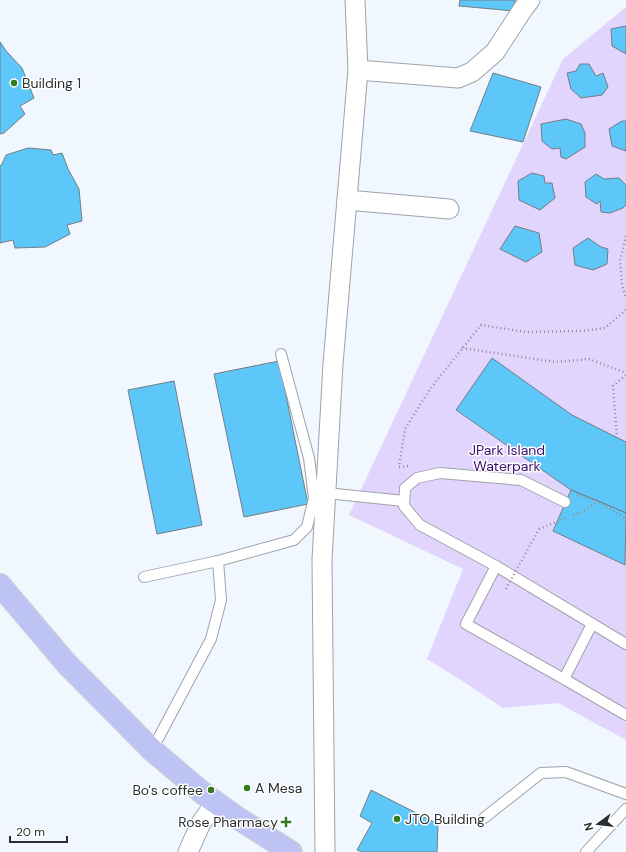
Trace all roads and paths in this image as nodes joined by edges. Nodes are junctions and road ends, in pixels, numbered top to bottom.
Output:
1 (355, 0) edge
2 (530, 0) edge
3 (358, 70) junction
4 (347, 200) junction
5 (449, 210) dead end
6 (626, 236) edge
7 (626, 298) edge
8 (626, 310) edge
9 (462, 348) junction
10 (281, 354) dead end
11 (626, 374) edge
12 (617, 438) dead end
13 (399, 467) dead end
14 (326, 493) junction
15 (404, 501) junction
16 (566, 502) dead end
17 (539, 529) dead end
18 (218, 561) junction
19 (496, 566) junction
20 (144, 577) dead end
21 (0, 585) edge
22 (506, 588) dead end
23 (592, 624) junction
24 (626, 644) edge
25 (564, 679) junction
26 (626, 715) edge
27 (152, 750) junction
28 (626, 794) edge
29 (216, 802) junction
30 (626, 809) edge
31 (484, 818) dead end
32 (188, 852) edge
33 (292, 852) edge
34 (325, 852) edge
35 (586, 852) edge

1 - 3 street
2 - 3 street
3 - 4 street
4 - 5 street
4 - 14 street
6 - 7 path
8 - 9 path
9 - 11 path
9 - 13 path
10 - 18 lane
11 - 12 path
14 - 15 lane
14 - 34 street
15 - 16 lane
15 - 19 lane
17 - 22 path, bridge
18 - 20 lane
18 - 27 lane
19 - 23 lane
19 - 25 lane
21 - 27 main road
23 - 24 lane
23 - 25 lane
25 - 26 lane
27 - 29 main road
28 - 31 lane
29 - 32 street
29 - 33 main road
30 - 35 lane

